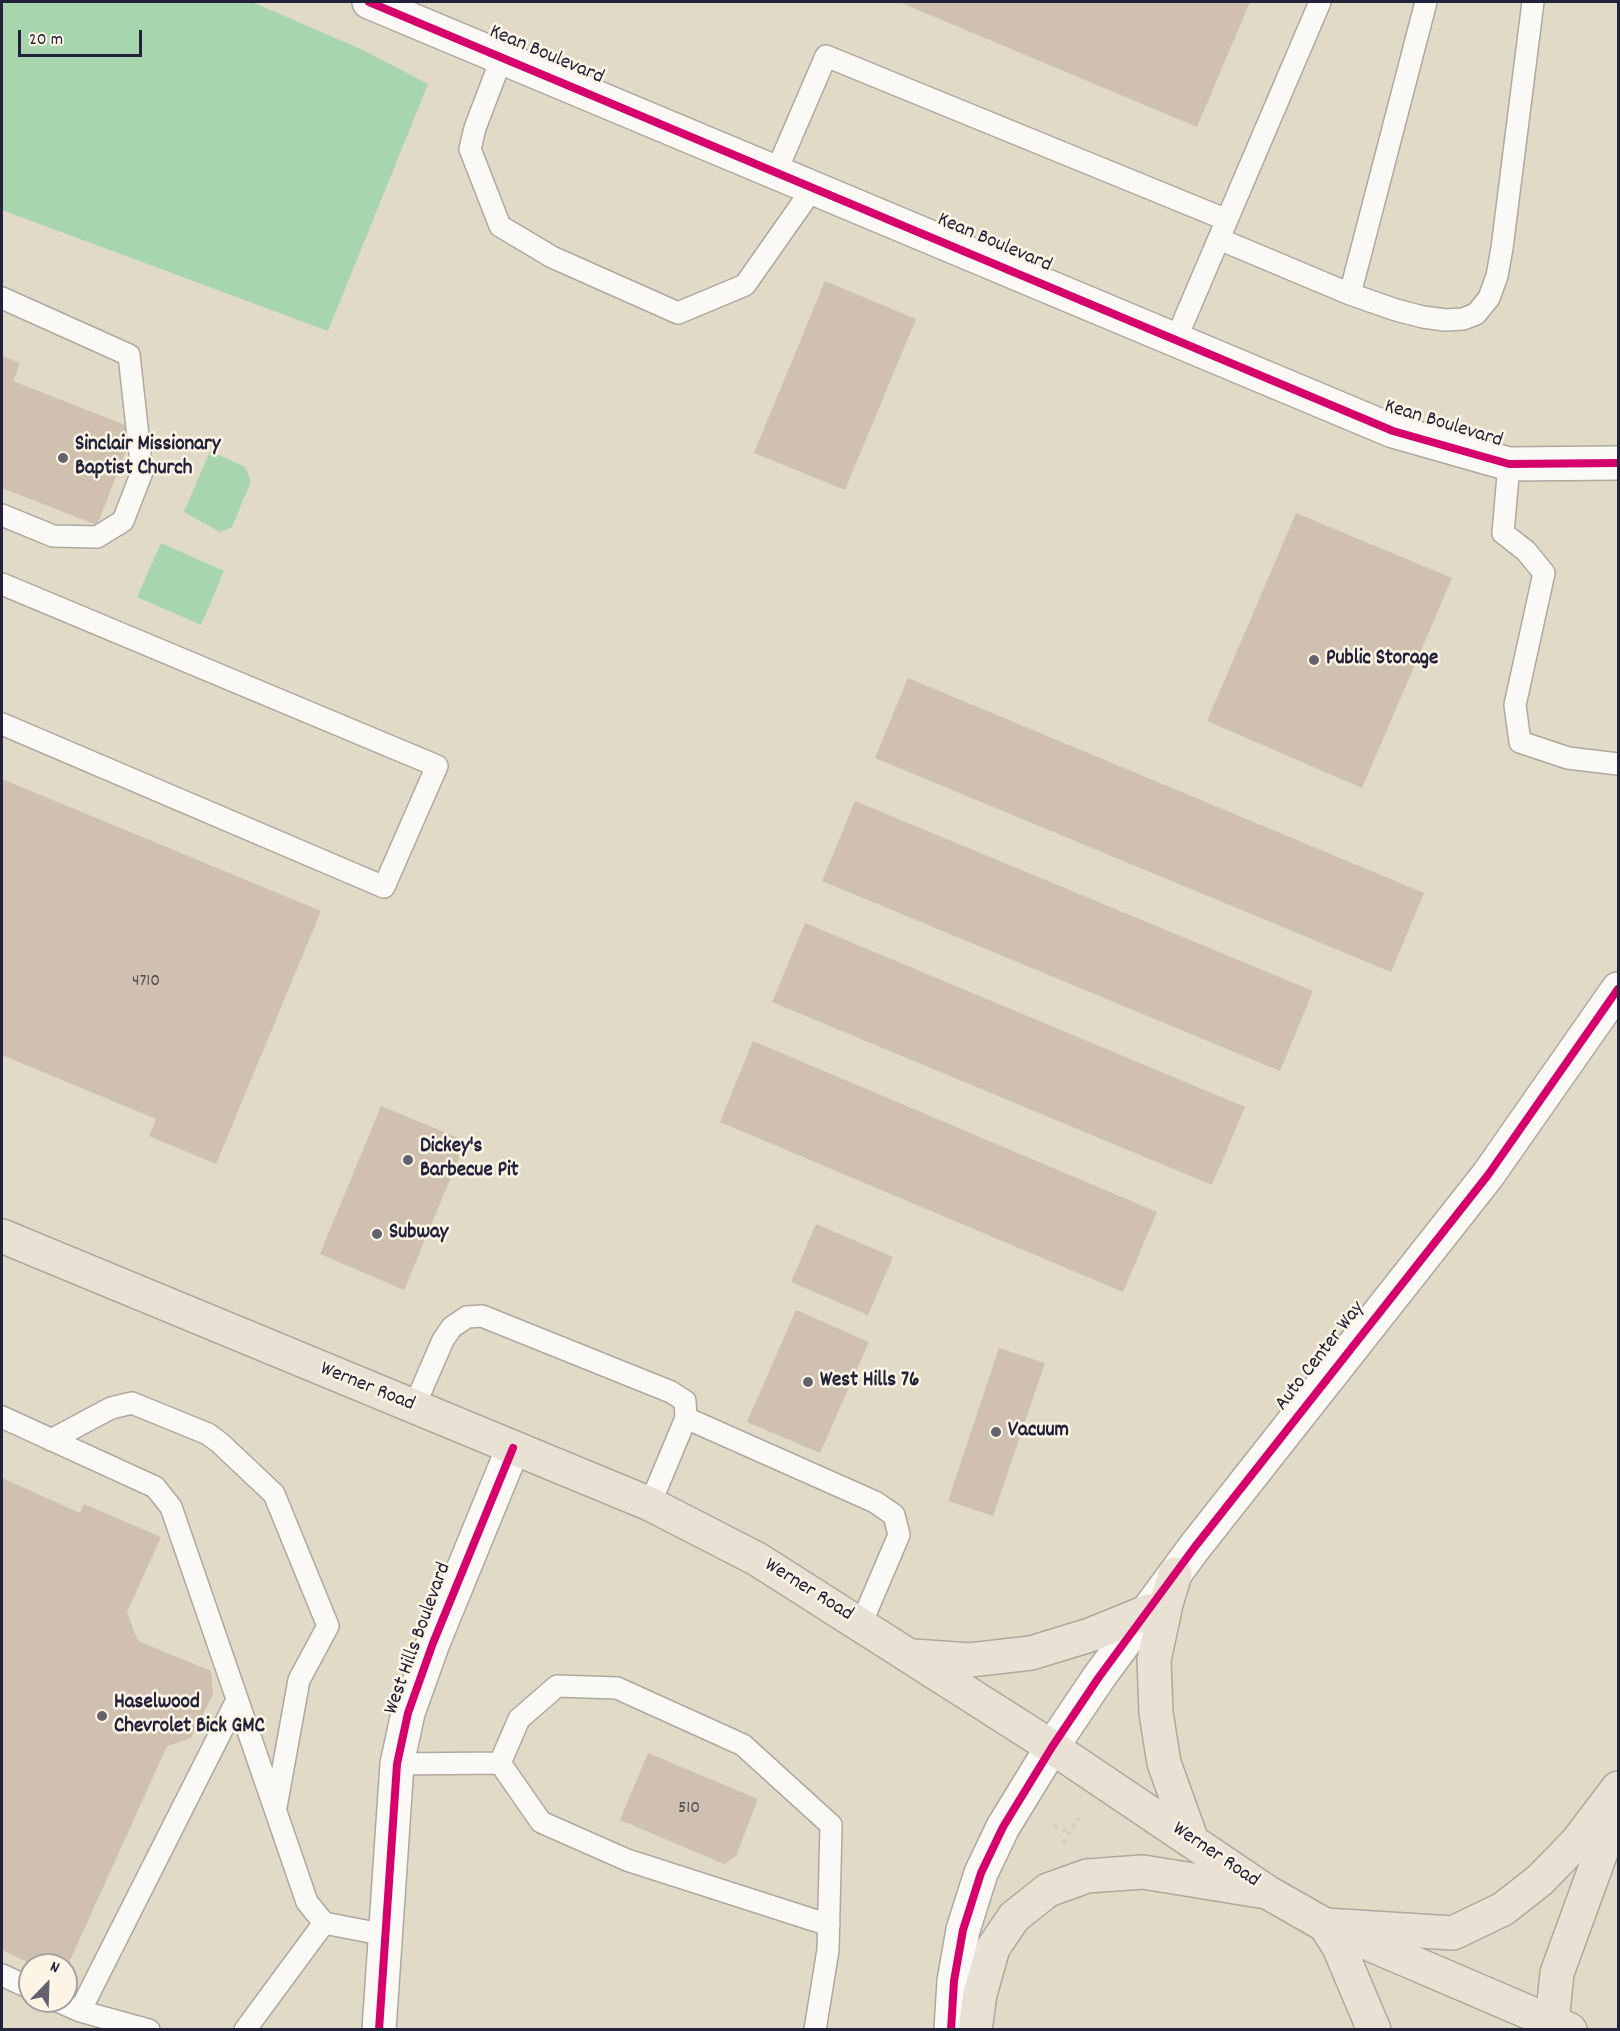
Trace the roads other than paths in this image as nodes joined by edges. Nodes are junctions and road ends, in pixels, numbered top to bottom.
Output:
1 (369, 2) edge
2 (1320, 2) edge
3 (1426, 2) edge
4 (1533, 2) edge
5 (502, 57) junction
6 (776, 172) junction
7 (813, 188) junction
8 (1223, 230) junction
9 (1350, 294) junction
10 (2, 298) edge
11 (1176, 339) junction
12 (1618, 462) edge
13 (1509, 464) junction
14 (2, 515) edge
15 (2, 584) edge
16 (2, 724) edge
17 (1618, 764) edge
18 (1618, 988) edge
19 (2, 1236) edge
20 (414, 1407) junction
21 (2, 1417) edge
22 (686, 1418) junction
23 (51, 1440) junction
24 (513, 1448) junction
25 (650, 1504) junction
26 (1175, 1574) junction
27 (1149, 1611) junction
28 (861, 1624) junction
29 (909, 1655) junction
30 (237, 1700) junction
31 (1052, 1747) junction
32 (500, 1763) junction
33 (397, 1764) junction
34 (1618, 1788) edge
35 (1618, 1803) edge
36 (275, 1811) junction
37 (1192, 1841) junction
38 (1268, 1892) junction
39 (324, 1923) junction
40 (829, 1925) junction
41 (1325, 1925) junction
42 (386, 1935) junction
43 (2, 1976) edge
44 (18, 1983) edge
45 (80, 2011) joint
46 (1557, 2027) edge
47 (149, 2030) edge
48 (245, 2030) edge
49 (379, 2030) edge
50 (815, 2030) edge
51 (951, 2030) edge
52 (975, 2030) edge
53 (1374, 2030) edge

1 - 5 street, Kean Boulevard
2 - 8 lane
3 - 9 lane
4 - 9 lane
5 - 6 street, Kean Boulevard
5 - 7 lane
6 - 7 street, Kean Boulevard
6 - 8 lane
7 - 11 street, Kean Boulevard
8 - 9 lane
8 - 11 lane
10 - 14 lane
11 - 13 street, Kean Boulevard
12 - 13 street, Kean Boulevard
13 - 17 lane
15 - 16 lane
18 - 26 street, Auto Center Way
19 - 20 main road, Werner Road
20 - 22 lane
20 - 24 main road, Werner Road
21 - 23 lane
22 - 25 lane
22 - 28 lane
23 - 30 lane
23 - 36 lane
24 - 25 main road, Werner Road
24 - 33 street, West Hills Boulevard
25 - 28 main road, Werner Road
26 - 27 street, Auto Center Way
26 - 37 main road
27 - 29 main road
27 - 31 street, Auto Center Way
28 - 29 main road, Werner Road
29 - 31 main road, Werner Road
30 - 36 lane
30 - 45 lane
31 - 37 main road, Werner Road
31 - 51 street, Auto Center Way
32 - 33 lane
32 - 40 lane
32 - 40 lane
33 - 42 street, West Hills Boulevard
34 - 41 main road
35 - 46 main road
36 - 39 lane
37 - 38 main road, Werner Road
38 - 41 main road, Werner Road
38 - 52 main road
39 - 42 lane
39 - 48 lane
40 - 50 lane
41 - 46 main road, Werner Road
41 - 53 main road
42 - 49 street, West Hills Boulevard
43 - 44 lane
45 - 47 lane

